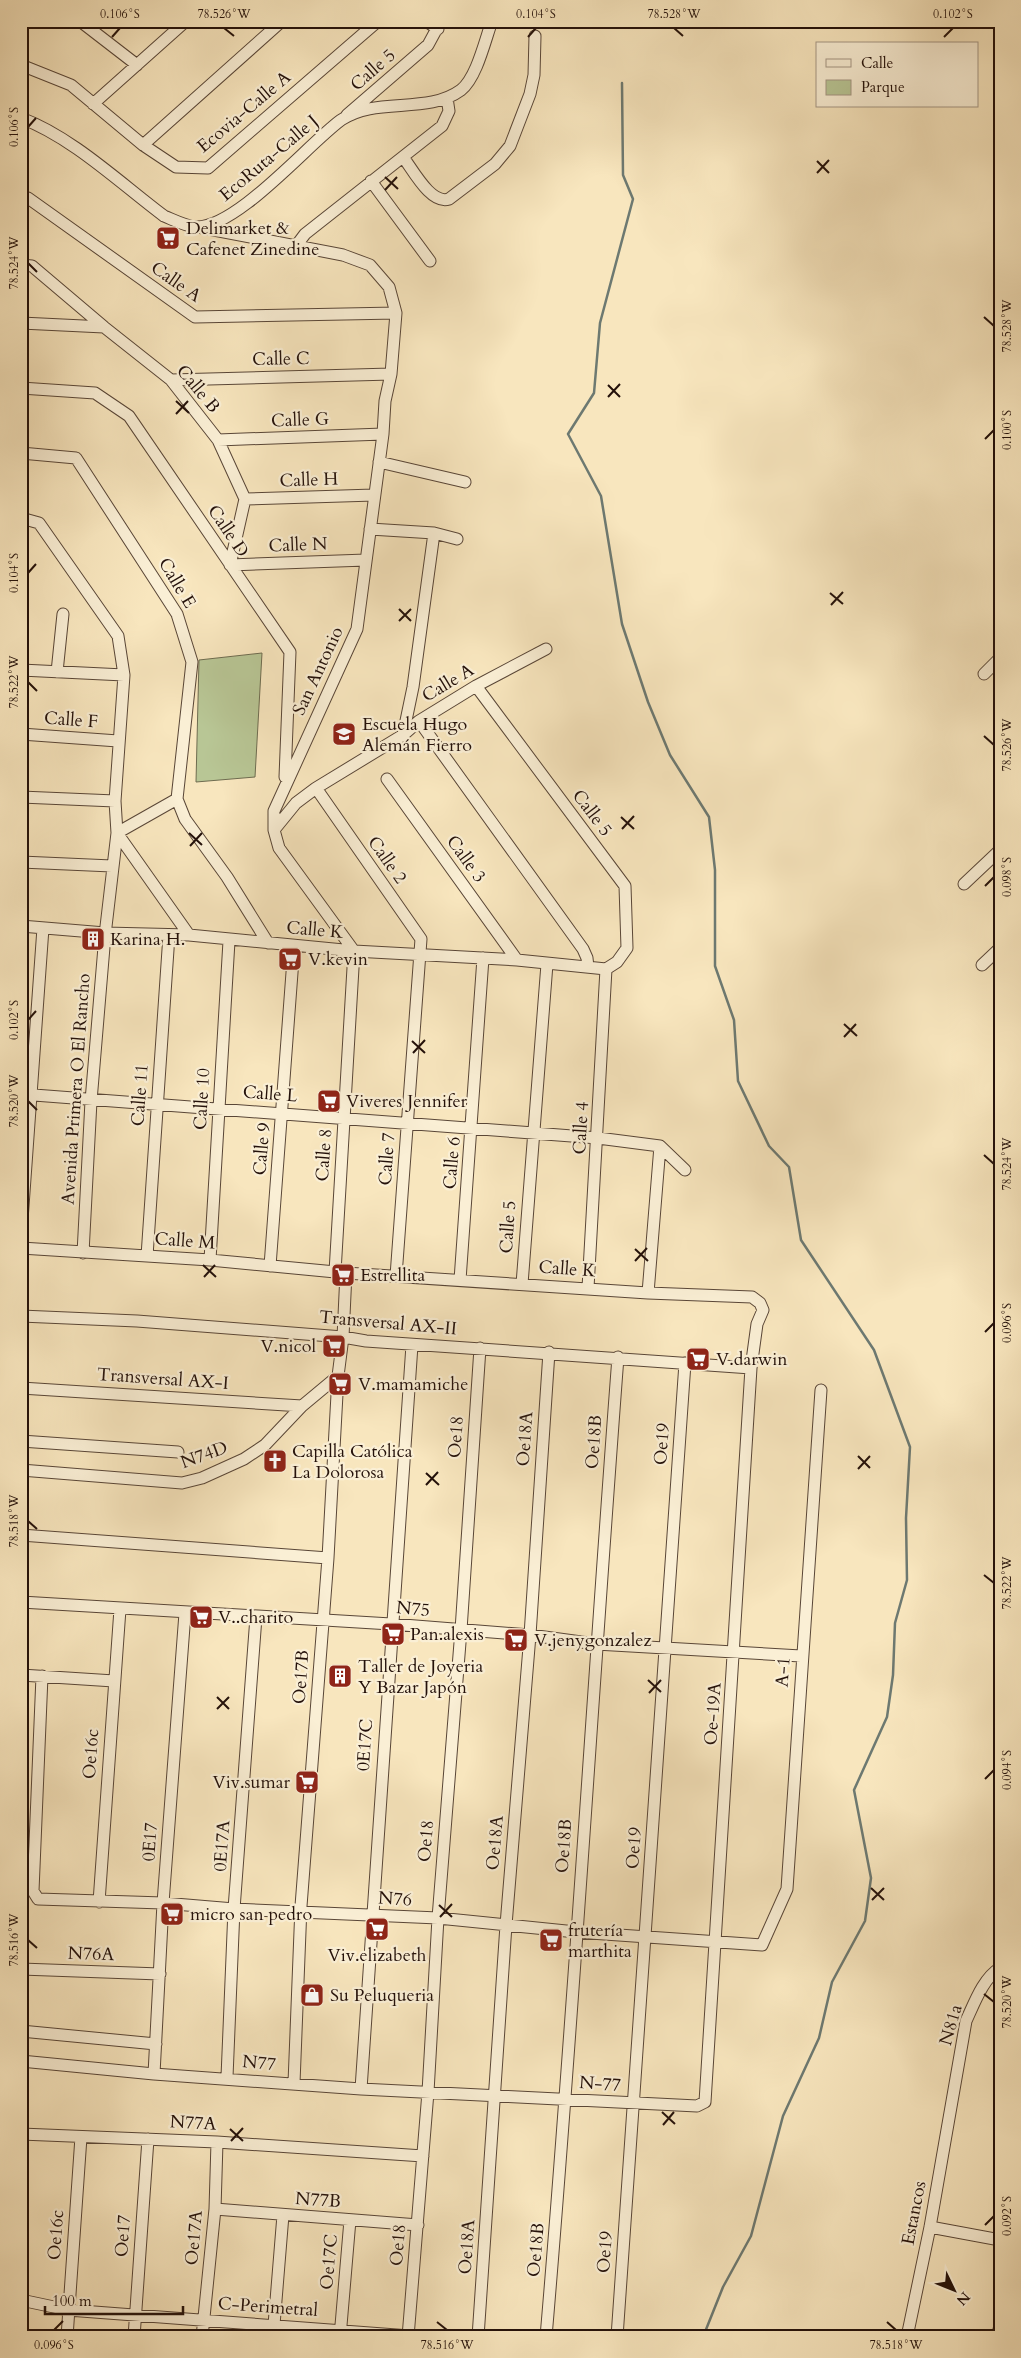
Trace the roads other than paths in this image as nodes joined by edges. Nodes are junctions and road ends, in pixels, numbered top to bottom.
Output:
1 (80, 21) edge
2 (186, 21) edge
3 (282, 21) edge
4 (378, 21) edge
5 (426, 21) edge
6 (492, 21) edge
7 (439, 25) edge
8 (535, 36) dead end
9 (21, 65) edge
10 (137, 65) junction
11 (447, 98) junction
12 (93, 104) junction
13 (21, 118) edge
14 (342, 119) junction
15 (143, 145) junction
16 (403, 157) junction
17 (371, 181) junction
18 (21, 198) edge
19 (198, 227) junction
20 (296, 246) junction
21 (430, 261) dead end
22 (21, 265) edge
23 (396, 313) junction
24 (21, 323) edge
25 (104, 327) junction
26 (391, 374) junction
27 (171, 380) junction
28 (21, 388) edge
29 (383, 434) junction
30 (218, 440) junction
31 (21, 453) edge
32 (379, 462) junction
33 (465, 482) dead end
34 (374, 495) junction
35 (245, 499) junction
36 (21, 518) edge
37 (370, 529) junction
38 (434, 533) junction
39 (457, 539) dead end
40 (366, 560) junction
41 (230, 566) junction
42 (63, 614) dead end
43 (546, 649) dead end
44 (1000, 658) edge
45 (21, 670) edge
46 (57, 672) junction
47 (984, 674) dead end
48 (124, 675) junction
49 (476, 686) junction
50 (420, 721) junction
51 (21, 734) edge
52 (403, 735) junction
53 (118, 741) junction
54 (387, 779) dead end
55 (283, 788) junction
56 (316, 788) junction
57 (21, 797) edge
58 (177, 799) junction
59 (115, 802) junction
60 (296, 803) junction
61 (274, 830) junction
62 (117, 833) junction
63 (1000, 850) edge
64 (21, 862) edge
65 (112, 866) junction
66 (964, 884) dead end
67 (21, 926) edge
68 (43, 928) junction
69 (105, 933) junction
70 (169, 936) junction
71 (189, 936) junction
72 (229, 941) junction
73 (268, 943) junction
74 (294, 946) junction
75 (1000, 948) edge
76 (354, 951) junction
77 (420, 954) junction
78 (483, 958) junction
79 (517, 960) junction
80 (547, 964) junction
81 (982, 965) dead end
82 (588, 967) junction
83 (606, 969) junction
84 (27, 1095) edge
85 (91, 1101) junction
86 (156, 1104) junction
87 (218, 1108) junction
88 (283, 1113) junction
89 (344, 1117) junction
90 (408, 1124) junction
91 (472, 1127) junction
92 (532, 1133) junction
93 (598, 1138) junction
94 (660, 1146) junction
95 (685, 1170) dead end
96 (21, 1234) edge
97 (21, 1248) edge
98 (82, 1253) junction
99 (147, 1256) junction
100 (210, 1260) junction
101 (270, 1266) junction
102 (340, 1272) junction
103 (396, 1276) junction
104 (460, 1280) junction
105 (522, 1284) junction
106 (588, 1288) junction
107 (648, 1293) junction
108 (21, 1316) edge
109 (757, 1324) joint
110 (343, 1337) junction
111 (412, 1344) junction
112 (480, 1348) junction
113 (549, 1352) junction
114 (618, 1358) junction
115 (685, 1363) junction
116 (751, 1368) junction
117 (338, 1376) junction
118 (21, 1388) edge
119 (821, 1390) dead end
120 (302, 1406) junction
121 (21, 1441) edge
122 (178, 1452) dead end
123 (21, 1470) edge
124 (21, 1535) edge
125 (328, 1558) junction
126 (21, 1602) edge
127 (120, 1609) junction
128 (185, 1612) junction
129 (256, 1617) junction
130 (323, 1621) junction
131 (391, 1624) junction
132 (461, 1630) junction
133 (530, 1635) junction
134 (596, 1644) junction
135 (666, 1647) junction
136 (735, 1654) junction
137 (802, 1656) junction
138 (21, 1674) edge
139 (42, 1676) junction
140 (114, 1681) junction
141 (98, 1902) junction
142 (163, 1904) junction
143 (234, 1909) junction
144 (301, 1912) junction
145 (371, 1915) junction
146 (438, 1918) junction
147 (506, 1925) junction
148 (576, 1932) junction
149 (645, 1937) junction
150 (714, 1942) junction
151 (755, 1944) joint
152 (21, 1969) edge
153 (999, 1969) edge
154 (160, 1974) junction
155 (21, 2031) edge
156 (156, 2044) junction
157 (21, 2061) edge
158 (154, 2074) junction
159 (227, 2077) junction
160 (294, 2083) junction
161 (361, 2088) junction
162 (428, 2092) junction
163 (495, 2095) junction
164 (953, 2096) joint
165 (566, 2099) junction
166 (634, 2104) junction
167 (703, 2104) joint
168 (21, 2134) edge
169 (81, 2137) junction
170 (148, 2139) junction
171 (217, 2142) junction
172 (423, 2156) junction
173 (215, 2208) junction
174 (283, 2214) junction
175 (350, 2220) junction
176 (418, 2225) junction
177 (930, 2227) junction
178 (1000, 2240) edge
179 (21, 2300) edge
180 (68, 2310) junction
181 (135, 2316) junction
182 (204, 2320) junction
183 (1000, 2326) edge
184 (273, 2331) edge
185 (340, 2333) edge
186 (408, 2336) edge
187 (66, 2337) edge
188 (134, 2337) edge
189 (202, 2337) edge
190 (424, 2337) edge
191 (478, 2337) edge
192 (546, 2337) edge
193 (617, 2337) edge
194 (907, 2337) edge
195 (997, 2337) edge

1 - 10 street
2 - 10 street
3 - 15 street
4 - 15 street, Ecovia-Calle A
5 - 7 street
6 - 11 street, EcoRuta-Calle J
7 - 14 street, Calle 5
8 - 16 street
9 - 12 street, Ecovia-Calle A
10 - 12 street
11 - 14 street, EcoRuta-Calle J
11 - 16 street
12 - 15 street, Ecovia-Calle A
13 - 19 street
14 - 19 street, EcoRuta-Calle J
16 - 17 street
17 - 20 street
17 - 21 street
18 - 23 street, Calle A
19 - 20 street
20 - 23 street, San Antonio
22 - 25 street, Calle B
23 - 26 street, San Antonio
24 - 25 street
25 - 27 street, Calle B
26 - 27 street, Calle C
26 - 29 street, San Antonio
27 - 30 street, Calle B
28 - 41 street, Calle D
29 - 30 street, Calle G
29 - 32 street, San Antonio
30 - 35 street, Calle B
31 - 58 street, Calle E
32 - 33 street
32 - 34 street, San Antonio
34 - 35 street, Calle H
34 - 37 street, San Antonio
35 - 41 street
36 - 48 street, Avenida Primera O El Rancho
37 - 38 street
37 - 40 street, San Antonio
38 - 39 street
38 - 52 street
40 - 41 street, Calle N
40 - 55 street, San Antonio
41 - 55 street, Calle D
42 - 46 street
43 - 49 street, Calle A
44 - 47 street
45 - 46 street
46 - 48 street
48 - 53 street, Avenida Primera O El Rancho
49 - 50 street, Calle A
49 - 83 street, Calle 5
50 - 52 street, Calle A
50 - 82 street
51 - 53 street, Calle F
52 - 56 street, Calle A
53 - 59 street, Avenida Primera O El Rancho
54 - 79 street, Calle 3
55 - 60 street
55 - 61 street, San Antonio
56 - 60 street, Calle A
56 - 77 street, Calle 2
57 - 59 street
58 - 62 street
58 - 73 street, Calle E
59 - 62 street, Avenida Primera O El Rancho
60 - 61 street, Calle A
61 - 76 street, San Antonio
62 - 65 street, Avenida Primera O El Rancho
62 - 71 street
63 - 66 street
64 - 65 street
65 - 69 street, Avenida Primera O El Rancho
67 - 68 street, Calle K
68 - 69 street, Calle K
68 - 84 street
69 - 70 street, Calle K
69 - 85 street, Avenida Primera O El Rancho
70 - 71 street, Calle K
70 - 86 street, Calle 11
71 - 72 street, Calle K
72 - 73 street, Calle K
72 - 87 street, Calle 10
73 - 74 street, Calle K
74 - 76 street, Calle K
74 - 88 street, Calle 9
75 - 81 street
76 - 77 street, Calle K
76 - 89 street, Calle 8
77 - 78 street, Calle K
77 - 90 street, Calle 7
78 - 79 street, Calle K
78 - 91 street, Calle 6
79 - 80 street, Calle K
80 - 82 street, Calle K
80 - 92 street, Calle 5
82 - 83 street, Calle K
83 - 93 street, Calle 4
84 - 85 street, Calle L
84 - 96 street
85 - 86 street, Calle L
85 - 98 street, Avenida Primera O El Rancho
86 - 87 street, Calle L
86 - 99 street, Calle 11
87 - 88 street, Calle L
87 - 100 street, Calle 10
88 - 89 street, Calle L
88 - 101 street, Calle 9
89 - 90 street, Calle L
89 - 102 street, Calle 8
90 - 91 street, Calle L
90 - 103 street, Calle 7
91 - 92 street, Calle L
91 - 104 street, Calle 6
92 - 93 street, Calle L
92 - 105 street, Calle 5
93 - 94 street, Calle L
93 - 106 street, Calle 4
94 - 95 street
94 - 107 street
97 - 98 street, Calle M
98 - 99 street, Calle M
99 - 100 street, Calle M
100 - 101 street, Calle M
101 - 102 street, Calle M
102 - 103 street, Calle K
102 - 110 street, Oe17B
103 - 104 street, Calle K
104 - 105 street, Calle K
105 - 106 street, Calle K
106 - 107 street, Calle K
107 - 109 street, Calle K
108 - 110 street, Transversal AX-II
109 - 116 street, Oe-19A
110 - 111 street, Transversal AX-II
110 - 117 street, Oe17B
111 - 112 street, Transversal AX-II
111 - 131 street, 0E17C
112 - 113 street, Transversal AX-II
112 - 132 street, Oe18
113 - 114 street, Transversal AX-II
113 - 133 street, Oe18A
114 - 115 street, Transversal AX-II
114 - 134 street, Oe18B
115 - 116 street, Transversal AX-II
115 - 135 street, Oe19
116 - 136 street, Oe-19A
117 - 120 street, N74D
117 - 125 street, Oe17B
118 - 120 street, Transversal AX-I
119 - 137 street, A-1
120 - 123 street, N74D
121 - 122 street
124 - 125 street
125 - 130 street, Oe17B
126 - 127 street, N75
127 - 128 street, N75
127 - 140 street, Oe16c
128 - 129 street, N75
128 - 142 street, 0E17
129 - 130 street, N75
129 - 143 street, 0E17A
130 - 131 street, N75
130 - 144 street, Oe17B
131 - 132 street, N75
131 - 145 street, 0E17C
132 - 133 street, N75
132 - 146 street, Oe18
133 - 134 street, N75
133 - 147 street, Oe18A
134 - 135 street, N75
134 - 148 street, Oe18B
135 - 136 street, N75
135 - 149 street, Oe19
136 - 137 street, N75
136 - 150 street, Oe-19A
137 - 151 street, A-1
138 - 139 street
139 - 140 street
139 - 141 street, N76
140 - 141 street, Oe16c
141 - 142 street, N76
142 - 143 street, N76
142 - 154 street, 0E17
143 - 144 street, N76
143 - 159 street, 0E17A
144 - 145 street, N76
144 - 160 street, Oe17B
145 - 146 street, N76
145 - 161 street, 0E17C
146 - 147 street, N76
146 - 162 street, Oe18
147 - 148 street, N76
147 - 163 street, Oe18A
148 - 149 street, N76
148 - 165 street, Oe18B
149 - 150 street, N76
149 - 166 street, Oe19
150 - 151 street, N76
150 - 167 street, Oe-19A
152 - 154 street, N76A
153 - 164 street, N81a
154 - 156 street, 0E17
155 - 156 street
156 - 158 street, 0E17
157 - 158 street, N77
158 - 159 street, N77
159 - 160 street, N77
160 - 161 street, N77
161 - 162 street, N77
162 - 163 street, N77
162 - 172 street, Oe18
163 - 165 street, N-77
163 - 191 street, Oe18A
164 - 177 street, Estancos
165 - 166 street, N-77
165 - 192 street, Oe18B
166 - 167 street, N-77
166 - 193 street, Oe19
168 - 169 street, N77A
169 - 170 street, N77A
169 - 180 street, Oe16c
170 - 171 street, N77A
170 - 181 street, Oe17
171 - 172 street, N77A
171 - 173 street, Oe17A
172 - 176 street, Oe18
173 - 174 street, N77B
173 - 182 street, Oe17A
174 - 175 street, N77B
174 - 184 street
175 - 176 street, N77B
175 - 185 street, Oe17C
176 - 186 street, Oe18
177 - 178 street
177 - 194 street, Estancos
179 - 180 street, C-Perimetral
180 - 181 street, C-Perimetral
180 - 187 street, Oe16c
181 - 182 street, C-Perimetral
181 - 188 street, Oe17
182 - 184 street, C-Perimetral
182 - 189 street, Oe17A
183 - 195 street
184 - 185 street, C-Perimetral
185 - 186 street, C-Perimetral
186 - 190 street, C-Perimetral

